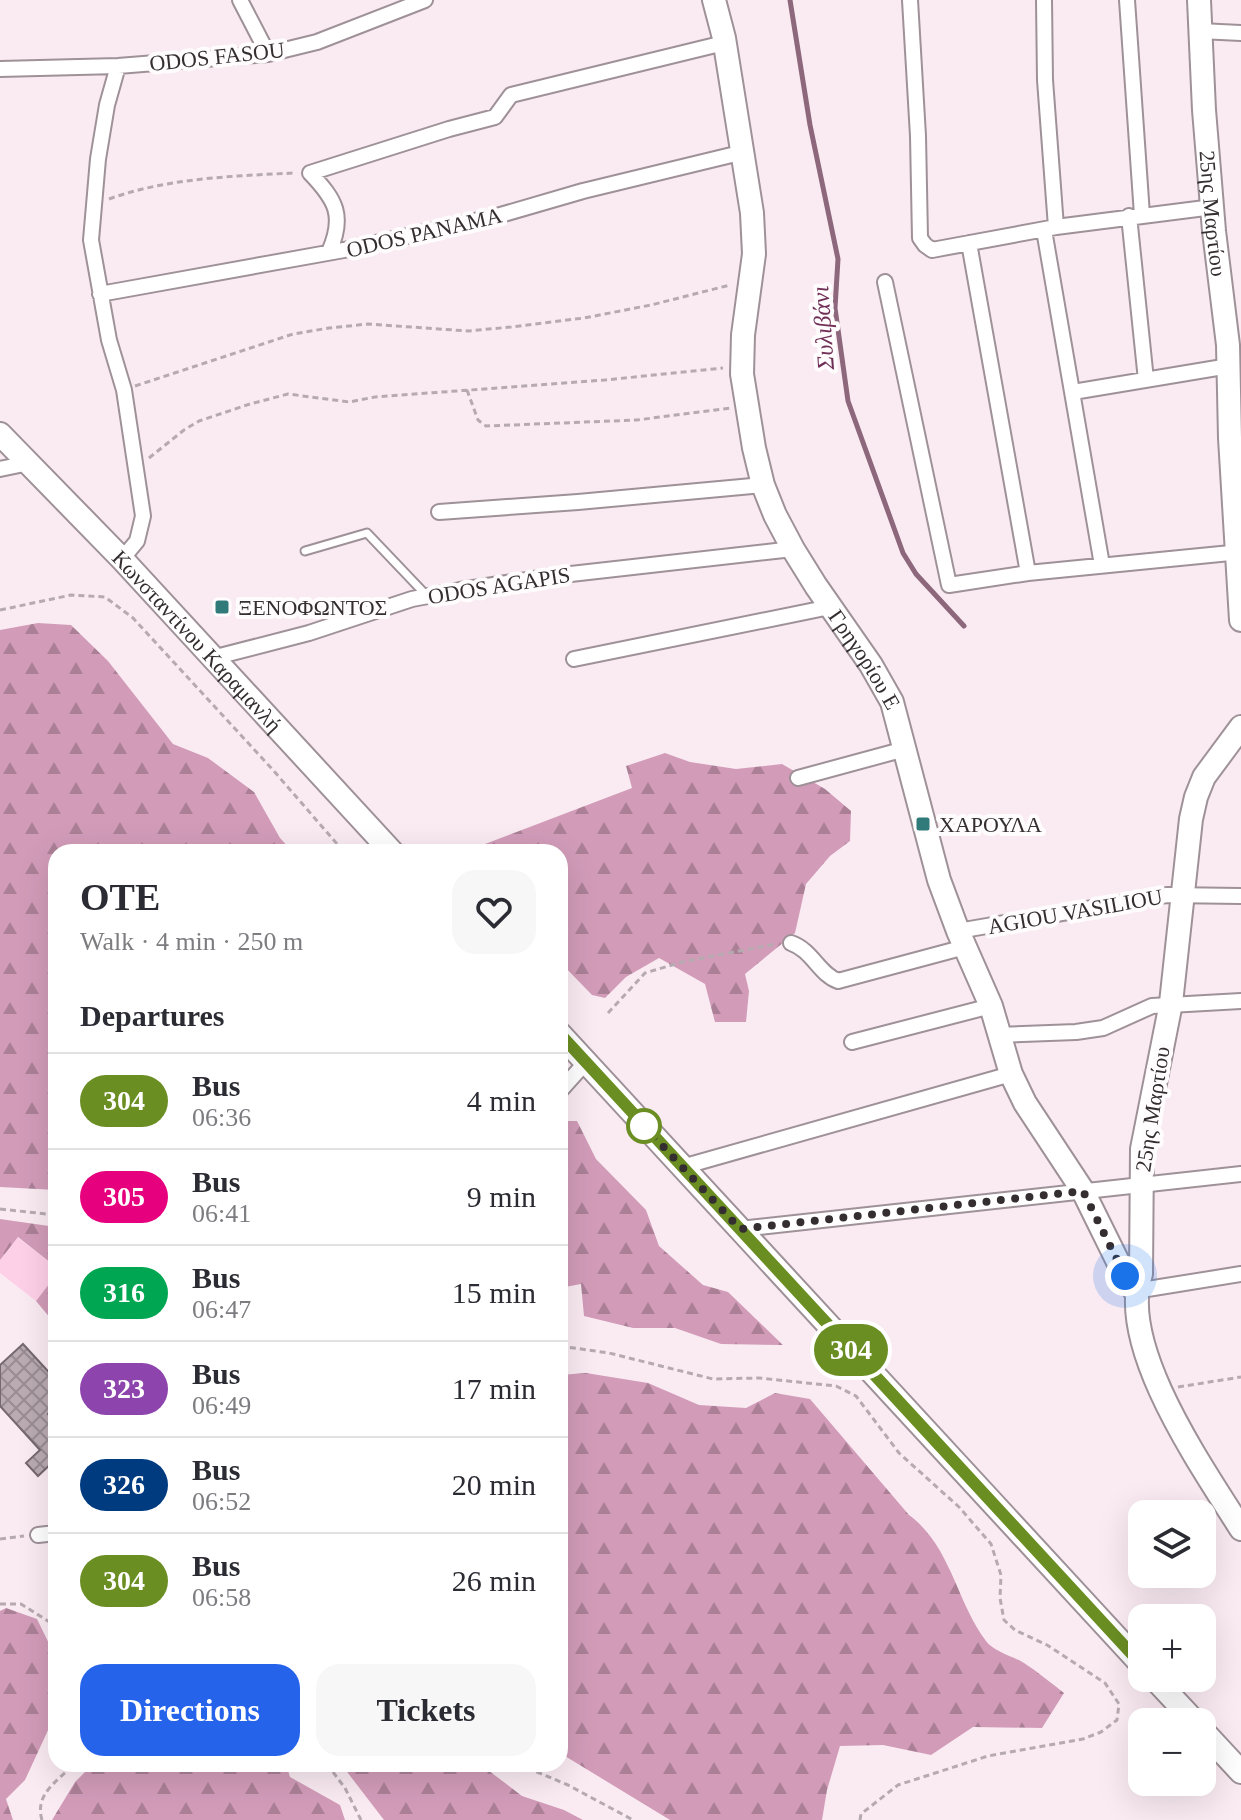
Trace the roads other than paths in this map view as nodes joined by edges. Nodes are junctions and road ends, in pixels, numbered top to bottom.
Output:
1 (240, 0) edge
2 (424, 0) edge
3 (714, 0) edge
4 (910, 0) edge
5 (1044, 0) edge
6 (1127, 0) edge
7 (1199, 0) edge
8 (1200, 31) junction
9 (1241, 33) edge
10 (724, 43) junction
11 (268, 54) junction
12 (118, 66) junction
13 (0, 69) edge
14 (744, 152) junction
15 (1213, 207) junction
16 (1136, 216) junction
17 (1050, 228) junction
18 (969, 243) junction
19 (329, 252) junction
20 (885, 282) dead end
21 (100, 294) junction
22 (1233, 372) edge
23 (1146, 380) junction
24 (1073, 392) junction
25 (0, 434) edge
26 (29, 463) junction
27 (0, 469) edge
28 (763, 485) junction
29 (439, 512) dead end
30 (793, 549) junction
31 (305, 551) dead end
32 (1239, 553) edge
33 (122, 559) junction
34 (1102, 565) junction
35 (1028, 573) junction
36 (427, 596) junction
37 (830, 607) junction
38 (1241, 620) edge
39 (212, 658) junction
40 (574, 659) dead end
41 (1241, 727) edge
42 (905, 749) junction
43 (798, 778) dead end
44 (385, 844) edge
45 (1182, 894) junction
46 (1241, 896) edge
47 (961, 939) junction
48 (791, 943) road end
49 (1241, 1001) edge
50 (1171, 1003) junction
51 (991, 1006) junction
52 (998, 1035) junction
53 (852, 1042) dead end
54 (568, 1043) edge
55 (586, 1062) junction
56 (1011, 1074) junction
57 (568, 1082) edge
58 (682, 1167) junction
59 (1241, 1174) edge
60 (1140, 1185) junction
61 (1083, 1191) junction
62 (740, 1229) junction
63 (1241, 1274) edge
64 (1135, 1291) junction
65 (1241, 1529) edge
66 (48, 1534) edge
67 (38, 1535) road end
68 (1128, 1650) edge
69 (1167, 1692) edge
70 (1182, 1708) edge
71 (1216, 1745) edge
72 (1241, 1772) edge

1 - 11 street
2 - 11 street, ODOS FASOU
3 - 10 street, Γρηγορίου Ε
4 - 18 street
5 - 17 street
6 - 16 street
7 - 8 street, 25ης Μαρτίου
8 - 9 street
8 - 15 street, 25ης Μαρτίου
10 - 14 street, Γρηγορίου Ε
10 - 19 street
11 - 12 street, ODOS FASOU
12 - 13 street, ODOS FASOU
12 - 21 street
14 - 19 street, ODOS PANAMA
14 - 28 street, Γρηγορίου Ε
15 - 16 street
15 - 22 street, 25ης Μαρτίου
16 - 17 street
16 - 23 street
17 - 18 street
17 - 24 street
18 - 35 street
19 - 21 street, ODOS PANAMA
20 - 35 street
21 - 33 street
22 - 23 street
22 - 32 street, 25ης Μαρτίου
23 - 24 street
24 - 34 street
25 - 26 street, Κωνσταντίνου Καραμανλή
26 - 27 street
26 - 33 street, Κωνσταντίνου Καραμανλή
28 - 29 street
28 - 30 street, Γρηγορίου Ε
30 - 36 street, ODOS AGAPIS
30 - 37 street, Γρηγορίου Ε
31 - 36 lane
32 - 34 street
32 - 38 street, 25ης Μαρτίου
33 - 39 street, Κωνσταντίνου Καραμανλή
34 - 35 street
36 - 39 street, ODOS AGAPIS
37 - 40 street
37 - 42 street, Γρηγορίου Ε
39 - 44 street, Κωνσταντίνου Καραμανλή
41 - 45 street, 25ης Μαρτίου
42 - 43 street
42 - 47 street, Γρηγορίου Ε
45 - 46 street, AGIOU VASILIOU
45 - 47 street, AGIOU VASILIOU
45 - 50 street, 25ης Μαρτίου
47 - 48 street, AGIOU VASILIOU
47 - 51 street, Γρηγορίου Ε
49 - 50 street
50 - 52 street
50 - 60 street, 25ης Μαρτίου
51 - 52 street, Γρηγορίου Ε
51 - 53 street
52 - 56 street, Γρηγορίου Ε
54 - 55 street
55 - 57 street
55 - 58 street
56 - 58 street
56 - 61 street, Γρηγορίου Ε
58 - 62 street
59 - 60 street
60 - 61 street
60 - 64 street, 25ης Μαρτίου
61 - 62 street
61 - 64 street, Γρηγορίου Ε
62 - 68 street
63 - 64 street
64 - 65 street, 25ης Μαρτίου
66 - 67 street
69 - 70 street
71 - 72 street

